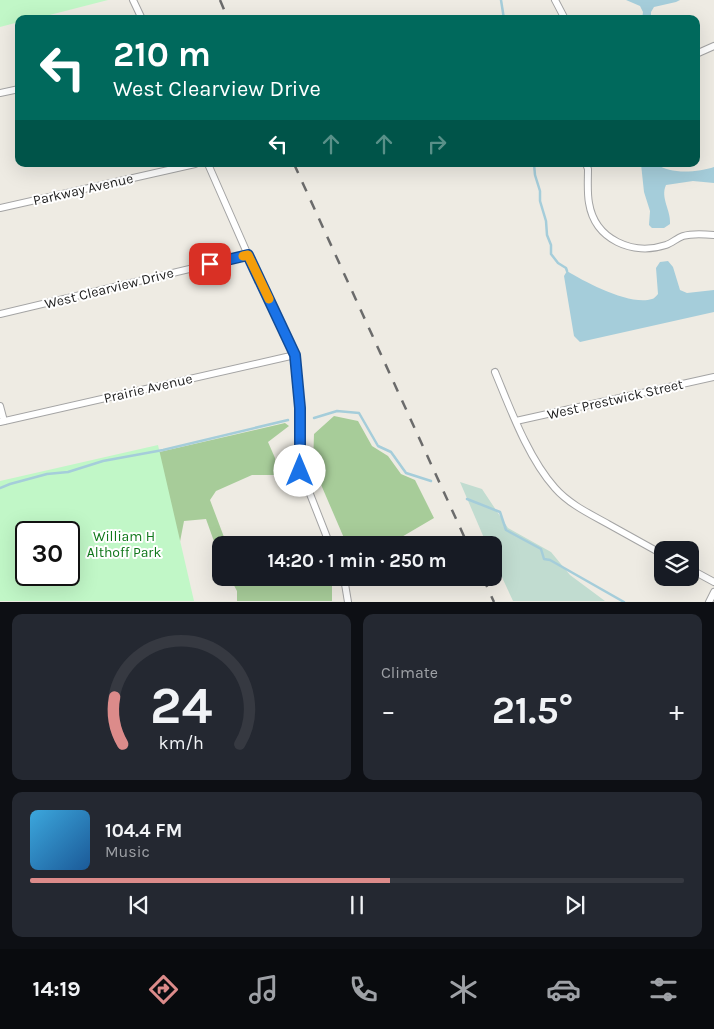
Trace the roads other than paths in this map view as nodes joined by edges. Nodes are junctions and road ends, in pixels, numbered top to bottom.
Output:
1 (133, 0) edge
2 (555, 0) edge
3 (140, 15) edge
4 (563, 15) edge
5 (714, 46) edge
6 (700, 52) edge
7 (15, 90) edge
8 (0, 94) edge
9 (182, 167) edge
10 (209, 167) edge
11 (587, 167) edge
12 (0, 208) edge
13 (714, 235) edge
14 (248, 255) junction
15 (0, 314) edge
16 (295, 355) junction
17 (494, 372) dead end
18 (714, 377) edge
19 (0, 406) edge
20 (2, 421) edge
21 (516, 421) junction
22 (326, 536) edge
23 (654, 550) edge
24 (699, 574) edge
25 (714, 582) edge
26 (345, 586) edge
27 (714, 592) edge
28 (348, 602) edge
29 (709, 602) edge

1 - 3 street
2 - 4 street
5 - 6 street
7 - 8 street
9 - 12 street, Parkway Avenue
10 - 14 street
11 - 13 street
14 - 15 street, West Clearview Drive
14 - 16 street
16 - 20 street, Prairie Avenue
16 - 22 street
17 - 21 street
18 - 21 street, West Prestwick Street
19 - 20 street
21 - 23 street
24 - 25 street
26 - 28 street
27 - 29 street

